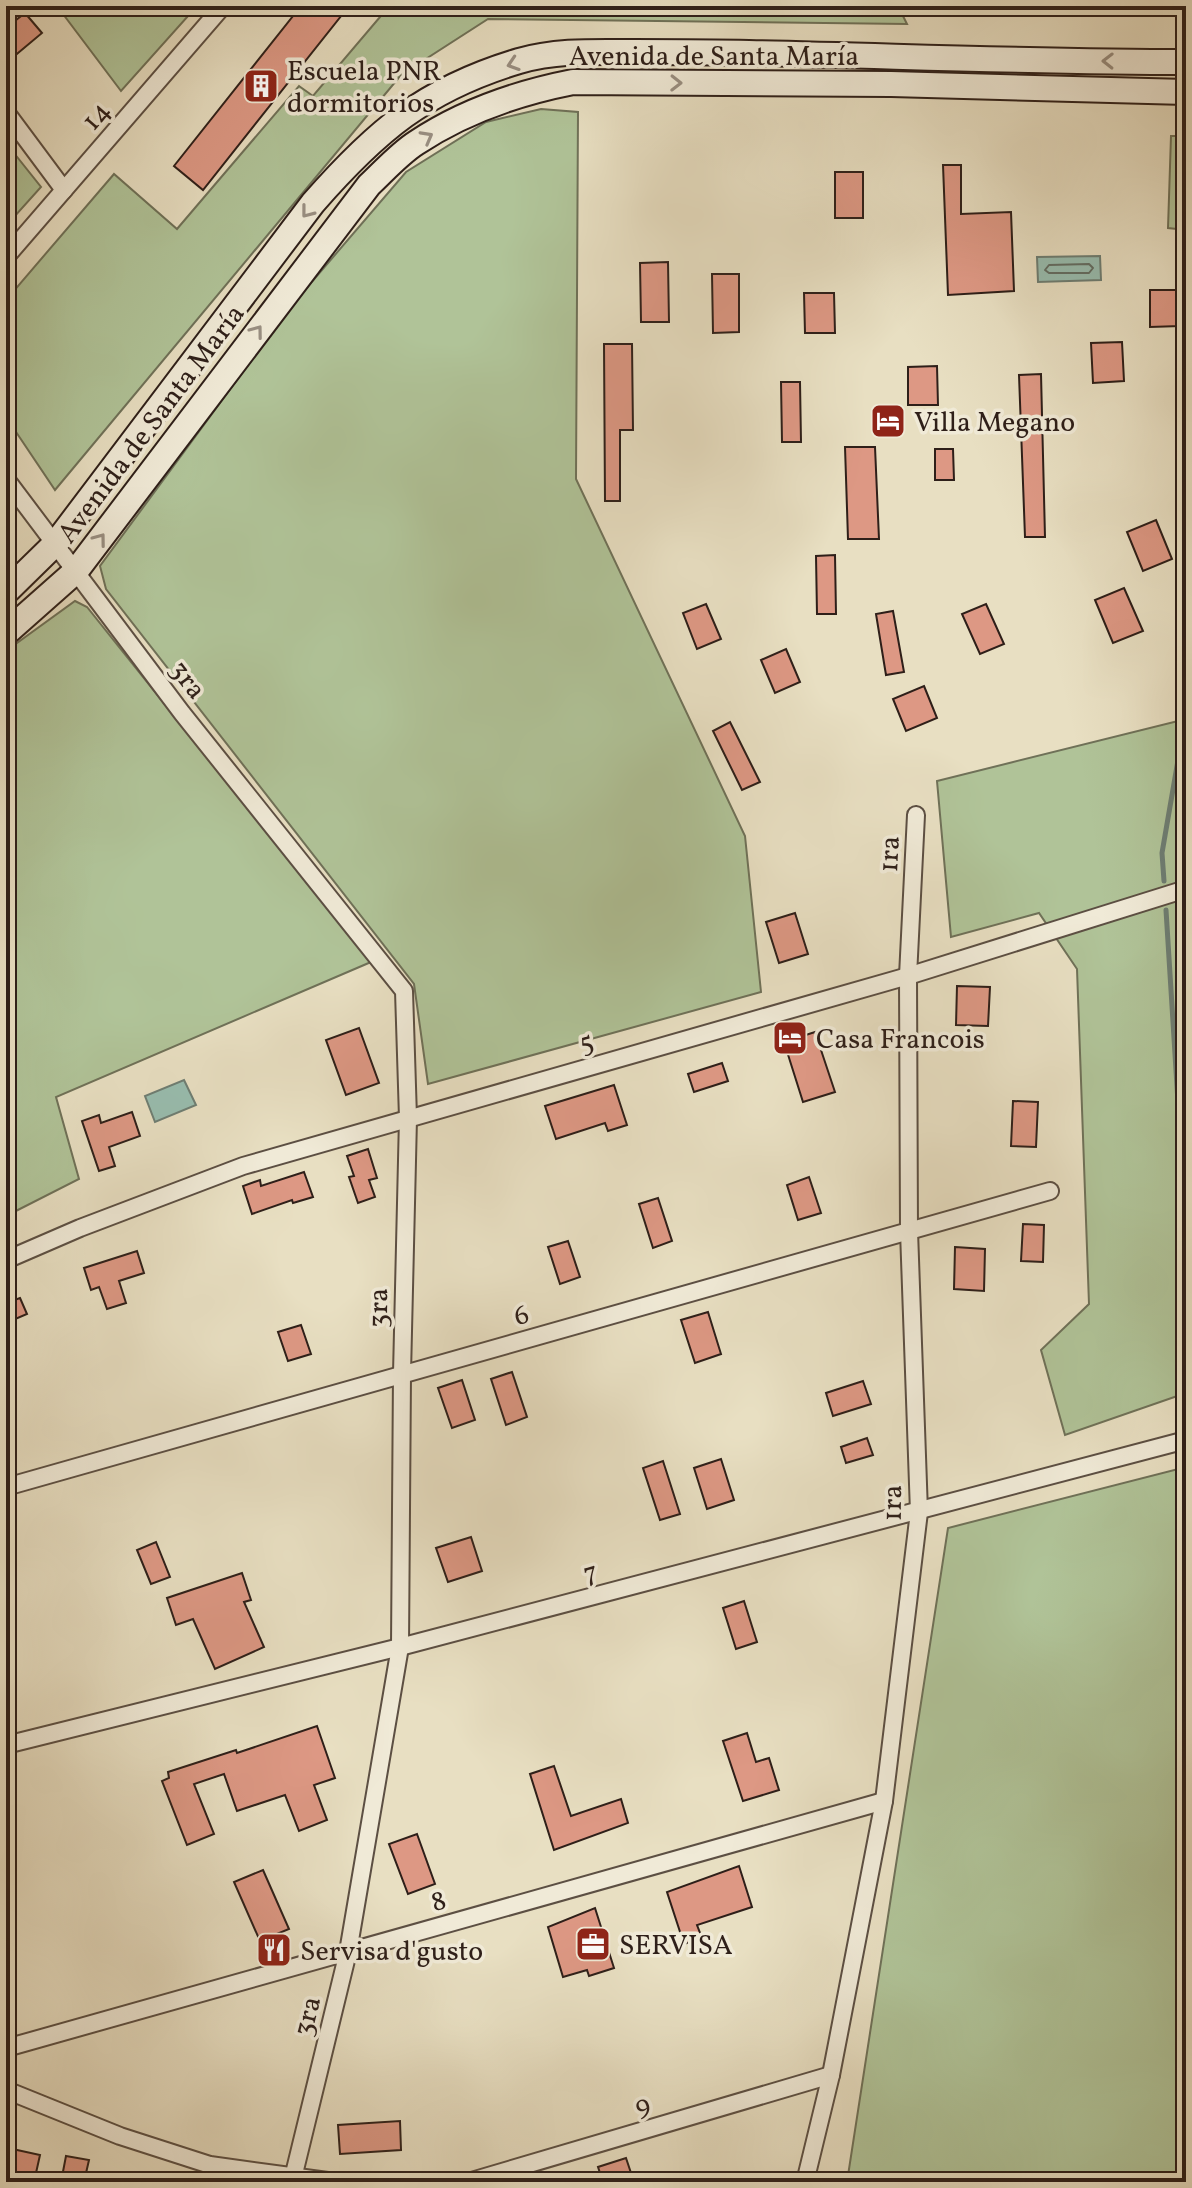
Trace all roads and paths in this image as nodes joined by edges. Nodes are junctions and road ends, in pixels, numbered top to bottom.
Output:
1 (223, 6) edge
2 (1186, 62) edge
3 (1186, 92) edge
4 (6, 112) edge
5 (64, 190) junction
6 (6, 257) edge
7 (6, 479) edge
8 (56, 543) junction
9 (76, 571) junction
10 (6, 592) edge
11 (6, 633) edge
12 (916, 815) dead end
13 (1186, 889) edge
14 (908, 976) junction
15 (408, 1118) junction
16 (1050, 1191) dead end
17 (909, 1231) junction
18 (6, 1260) edge
19 (402, 1374) junction
20 (1186, 1440) edge
21 (6, 1487) edge
22 (919, 1512) junction
23 (400, 1647) junction
24 (6, 1745) edge
25 (884, 1801) junction
26 (348, 1952) junction
27 (6, 2048) edge
28 (831, 2075) junction
29 (6, 2090) edge
30 (292, 2180) edge
31 (335, 2182) edge
32 (468, 2182) edge
33 (805, 2182) edge

1 - 5 street, 14
2 -> 8 street, Avenida de Santa María
9 -> 3 street, Avenida de Santa María
4 - 5 street
5 - 6 street, 14
7 - 8 street, 3ra
8 - 9 street, 3ra
8 - 10 street, Avenida de Santa María
9 - 11 street, Avenida de Santa María
9 - 15 street, 3ra
12 - 14 street, 1ra
13 - 14 street, 5
14 - 15 street, 5
14 - 17 street, 1ra
15 - 18 street, 5
15 - 19 street, 3ra
16 - 17 street, 6
17 - 19 street, 6
17 - 22 street, 1ra
19 - 21 street, 6
19 - 23 street, 3ra
20 - 22 street, 7
22 - 23 street, 7
22 - 25 street, 1ra
23 - 24 street, 7
23 - 26 street, 3ra
25 - 26 street, 8
25 - 28 street, 1ra
26 - 27 street, 8
26 - 30 street, 3ra
28 - 32 street, 9
28 - 33 street, 1ra
29 - 30 street
30 - 31 street

